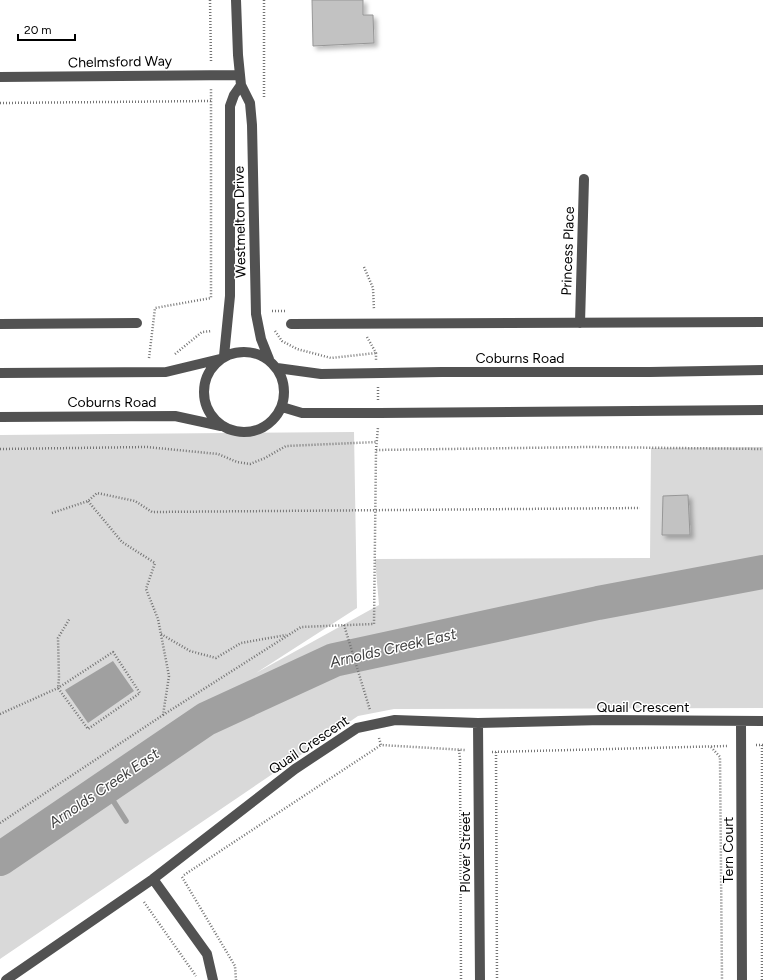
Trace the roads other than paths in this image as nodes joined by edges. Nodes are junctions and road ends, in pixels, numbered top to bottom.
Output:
1 (236, 0) edge
2 (0, 78) edge
3 (241, 80) junction
4 (584, 179) dead end
5 (763, 322) edge
6 (137, 323) dead end
7 (580, 323) junction
8 (0, 324) edge
9 (291, 324) dead end
10 (222, 358) junction
11 (269, 359) junction
12 (277, 368) junction
13 (763, 370) edge
14 (0, 373) edge
15 (282, 408) junction
16 (763, 410) edge
17 (0, 417) edge
18 (222, 426) junction
19 (741, 721) junction
20 (763, 721) edge
21 (478, 723) junction
22 (153, 879) junction
23 (6, 980) edge
24 (213, 980) edge
25 (480, 980) edge
26 (742, 980) edge

1 - 3 street, Westmelton Drive
2 - 3 street, Chelmsford Way
3 - 10 street, Westmelton Drive
3 - 11 street, Westmelton Drive
4 - 7 street, Princess Place
5 - 7 street
6 - 8 street
7 - 9 street
10 - 11 street
10 - 14 street
10 - 18 street
11 - 12 street
12 - 13 street, Coburns Road
12 - 15 street
15 - 16 street
15 - 18 street
17 - 18 street, Coburns Road
19 - 20 street, Quail Crescent
19 - 21 street, Quail Crescent
19 - 26 street, Tern Court
21 - 22 street, Quail Crescent
21 - 25 street, Plover Street
22 - 23 street, Quail Crescent
22 - 24 street

